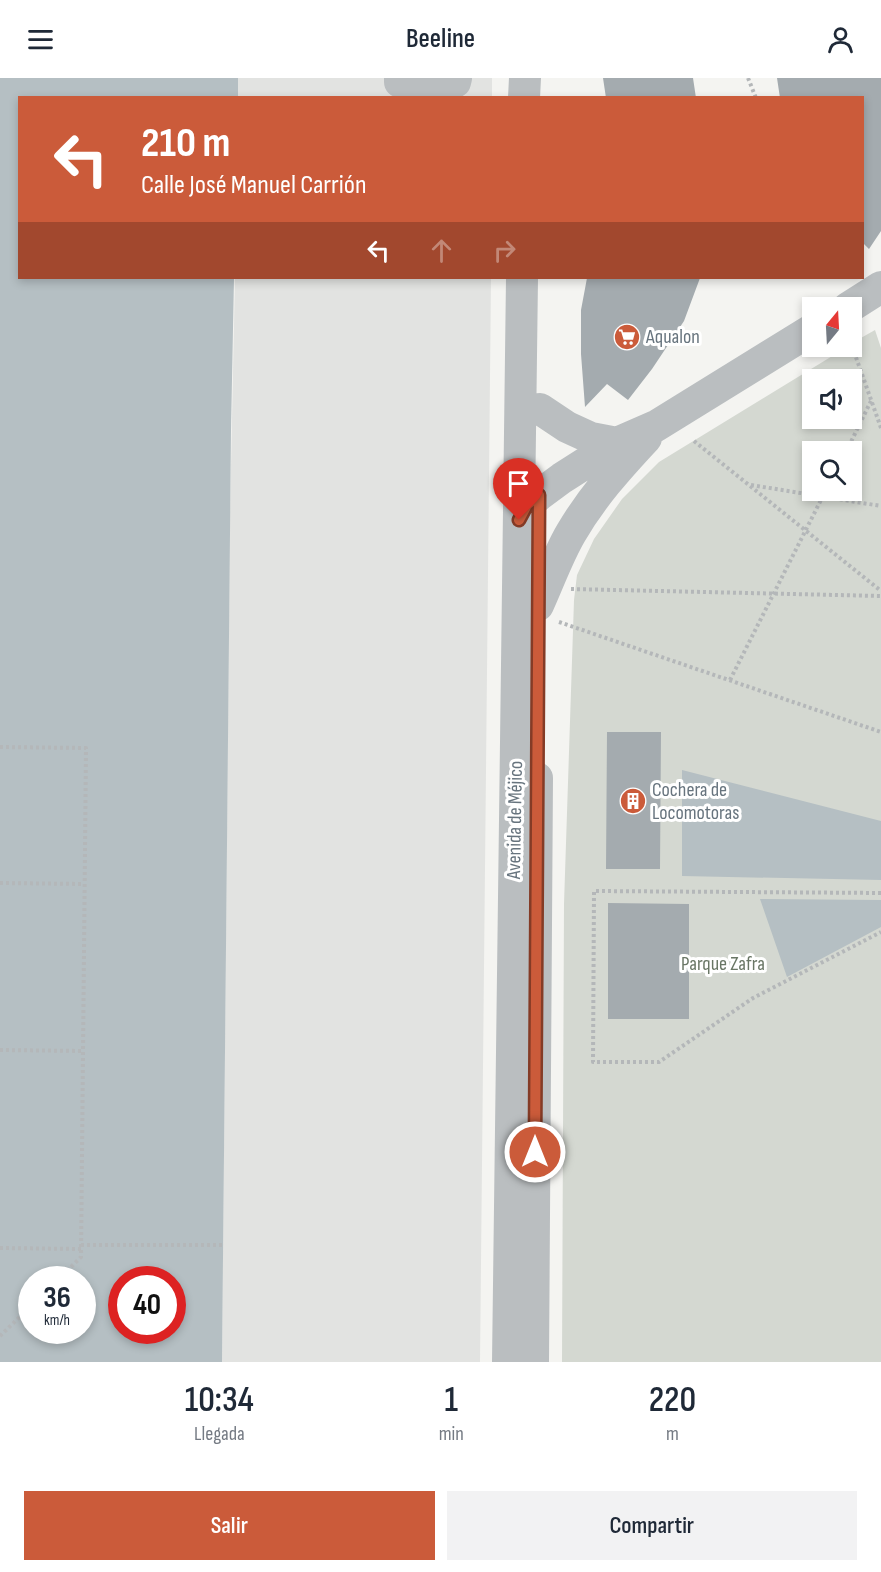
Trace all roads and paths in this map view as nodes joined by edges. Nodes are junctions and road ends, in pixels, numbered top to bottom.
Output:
1 (400, 78) edge
2 (456, 78) edge
3 (525, 78) edge
4 (543, 78) edge
5 (748, 78) edge
6 (524, 96) edge
7 (543, 96) edge
8 (755, 96) edge
9 (522, 279) edge
10 (541, 279) edge
11 (881, 287) edge
12 (862, 299) edge
13 (802, 336) edge
14 (856, 357) edge
15 (871, 401) junction
16 (540, 409) junction
17 (657, 426) junction
18 (881, 428) edge
19 (693, 441) dead end
20 (851, 441) edge
21 (617, 443) junction
22 (748, 485) junction
23 (802, 494) edge
24 (539, 495) junction
25 (821, 501) edge
26 (849, 501) edge
27 (881, 506) edge
28 (519, 520) junction
29 (806, 531) junction
30 (564, 588) dead end
31 (881, 591) edge
32 (774, 594) junction
33 (881, 596) edge
34 (549, 613) junction
35 (730, 680) junction
36 (881, 732) edge
37 (0, 747) edge
38 (0, 883) edge
39 (84, 884) junction
40 (881, 893) edge
41 (881, 933) edge
42 (0, 1050) edge
43 (83, 1051) junction
44 (223, 1245) dead end
45 (81, 1247) junction
46 (0, 1248) edge
47 (72, 1266) edge
48 (18, 1319) edge
49 (0, 1336) edge
50 (508, 1362) edge
51 (533, 1362) edge

1 - 2 street
3 - 6 street
4 - 7 street
5 - 8 path
9 - 28 street, Avenida de Méjico
10 - 16 street, Avenida de Méjico
11 - 12 street
13 - 17 street
14 - 15 path
15 - 18 path
15 - 20 path
16 - 21 street
16 - 24 street, Avenida de Méjico
17 - 21 street
17 - 34 street
19 - 22 path
21 - 24 street
22 - 23 path
22 - 29 path
24 - 28 street
24 - 34 street, Avenida de Méjico
25 - 29 path
26 - 27 path
28 - 50 street, Avenida de Méjico
29 - 31 path
29 - 32 path
30 - 32 path
32 - 33 path
32 - 35 path
34 - 35 path
34 - 51 street, Avenida de Méjico
35 - 36 path
37 - 39 path
38 - 39 path
39 - 43 path
40 - 41 path
42 - 43 path
43 - 45 path
44 - 45 path
45 - 46 path
45 - 47 path
48 - 49 path

